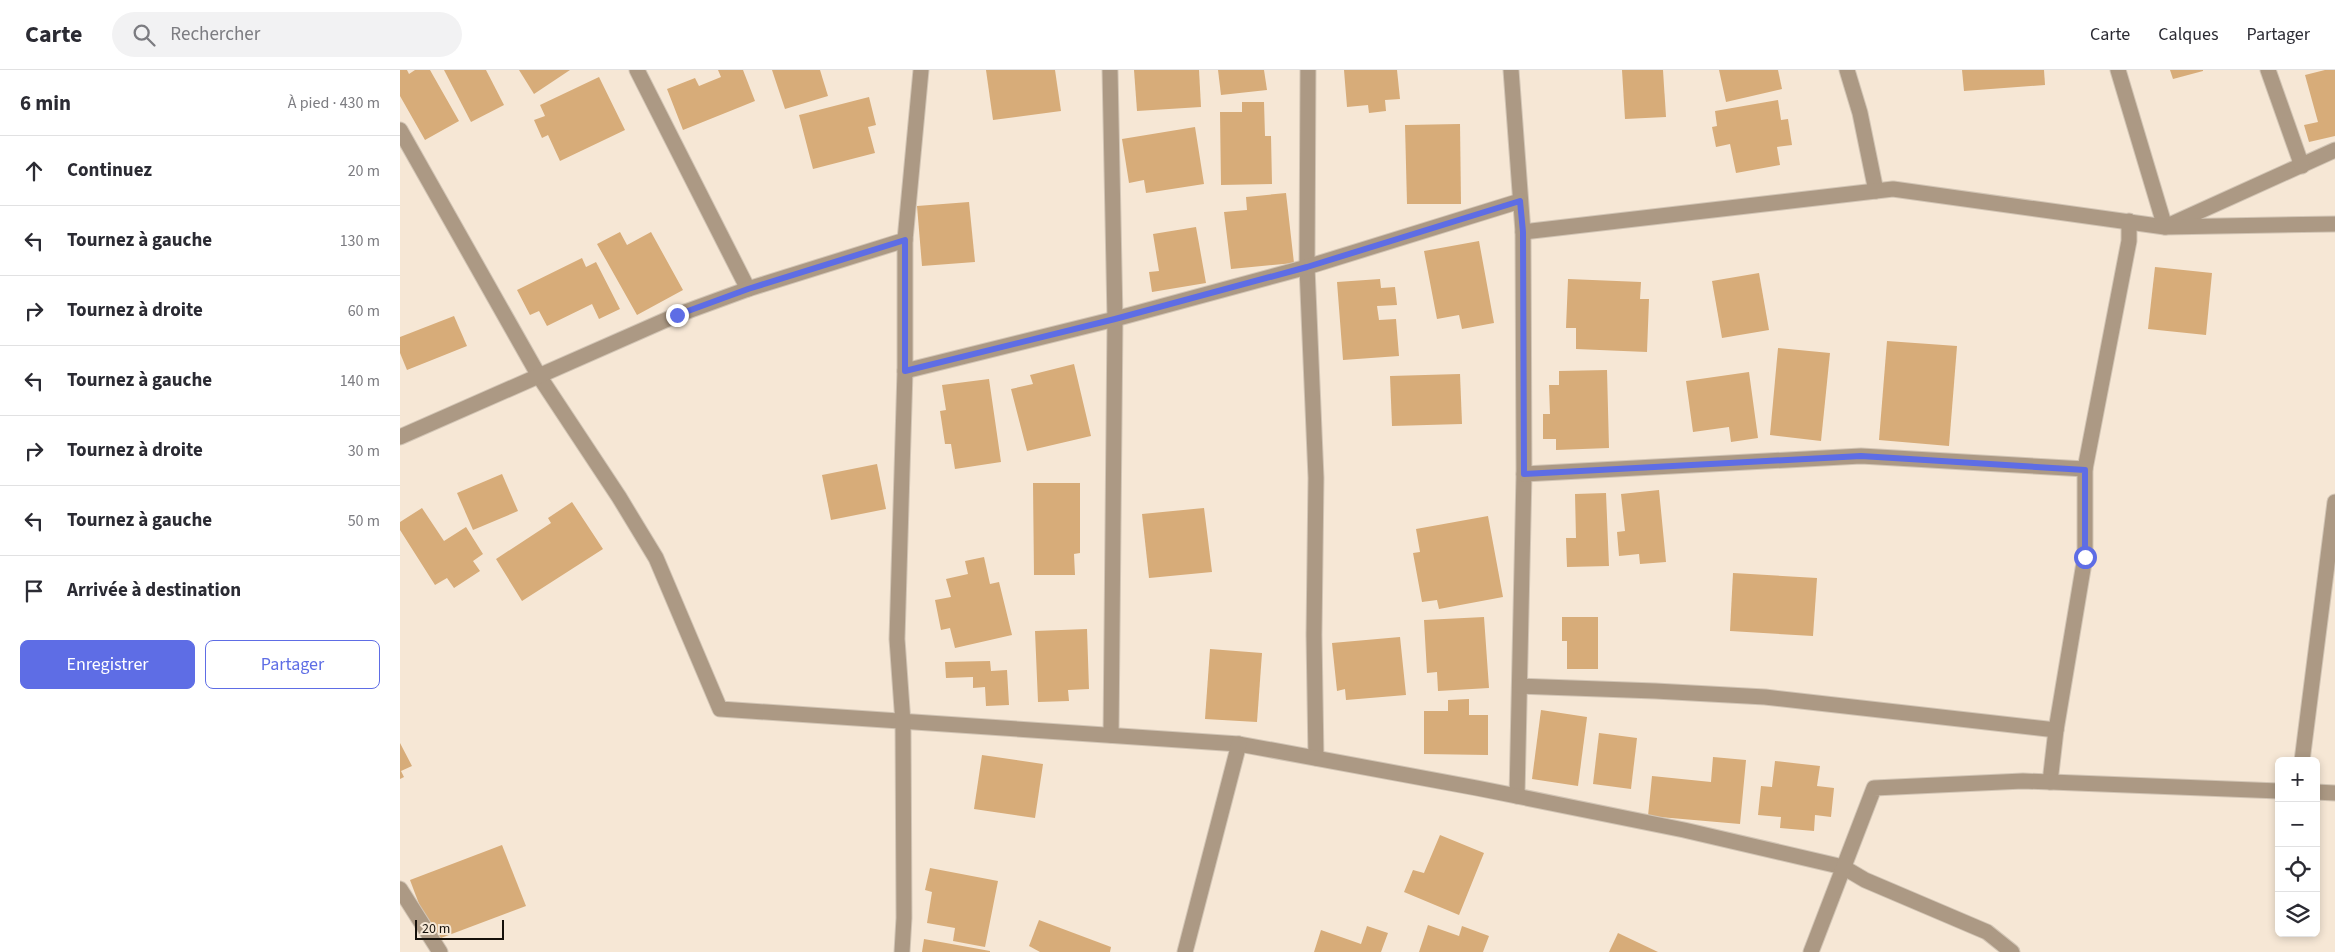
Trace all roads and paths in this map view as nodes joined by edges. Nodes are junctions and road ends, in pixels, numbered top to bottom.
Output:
1 (638, 70) edge
2 (921, 70) edge
3 (1110, 70) edge
4 (1308, 70) edge
5 (1510, 70) edge
6 (1847, 70) edge
7 (2118, 70) edge
8 (2268, 70) edge
9 (400, 130) edge
10 (2335, 150) edge
11 (2302, 166) junction
12 (1876, 191) junction
13 (1520, 201) junction
14 (2129, 221) junction
15 (2335, 224) edge
16 (2165, 227) junction
17 (1523, 232) junction
18 (905, 240) junction
19 (1307, 267) junction
20 (748, 289) junction
21 (1115, 319) junction
22 (905, 371) junction
23 (539, 376) junction
24 (400, 437) edge
25 (2085, 470) junction
26 (1524, 474) junction
27 (2335, 502) edge
28 (1520, 686) junction
29 (904, 723) junction
30 (2056, 730) junction
31 (1111, 735) junction
32 (1239, 744) junction
33 (2303, 757) edge
34 (1316, 758) junction
35 (2050, 782) junction
36 (2275, 791) edge
37 (2320, 792) edge
38 (2335, 793) edge
39 (1517, 796) junction
40 (1843, 867) junction
41 (400, 889) edge
42 (440, 952) edge
43 (902, 952) edge
44 (1185, 952) edge
45 (1810, 952) edge
46 (2012, 952) edge

1 - 20 street
2 - 18 street
3 - 21 street
4 - 19 street
5 - 13 street
6 - 12 street
7 - 16 street
8 - 11 street
9 - 23 street
10 - 11 street
11 - 16 street
12 - 14 street
12 - 17 street
13 - 17 street
13 - 19 street
14 - 16 street
14 - 25 street
15 - 16 street
17 - 26 street
18 - 20 street
18 - 22 street
19 - 21 street
19 - 34 street
20 - 23 street
21 - 22 street
21 - 31 street
22 - 29 street
23 - 24 street
23 - 29 street
25 - 26 street
25 - 30 street
26 - 28 street
27 - 33 street
28 - 30 street
28 - 39 street
29 - 31 street
29 - 43 street
30 - 35 street
31 - 32 street
32 - 34 street
32 - 44 street
34 - 39 street
35 - 36 street
35 - 40 street
37 - 38 street
39 - 40 street
40 - 45 street
40 - 46 street
41 - 42 street

